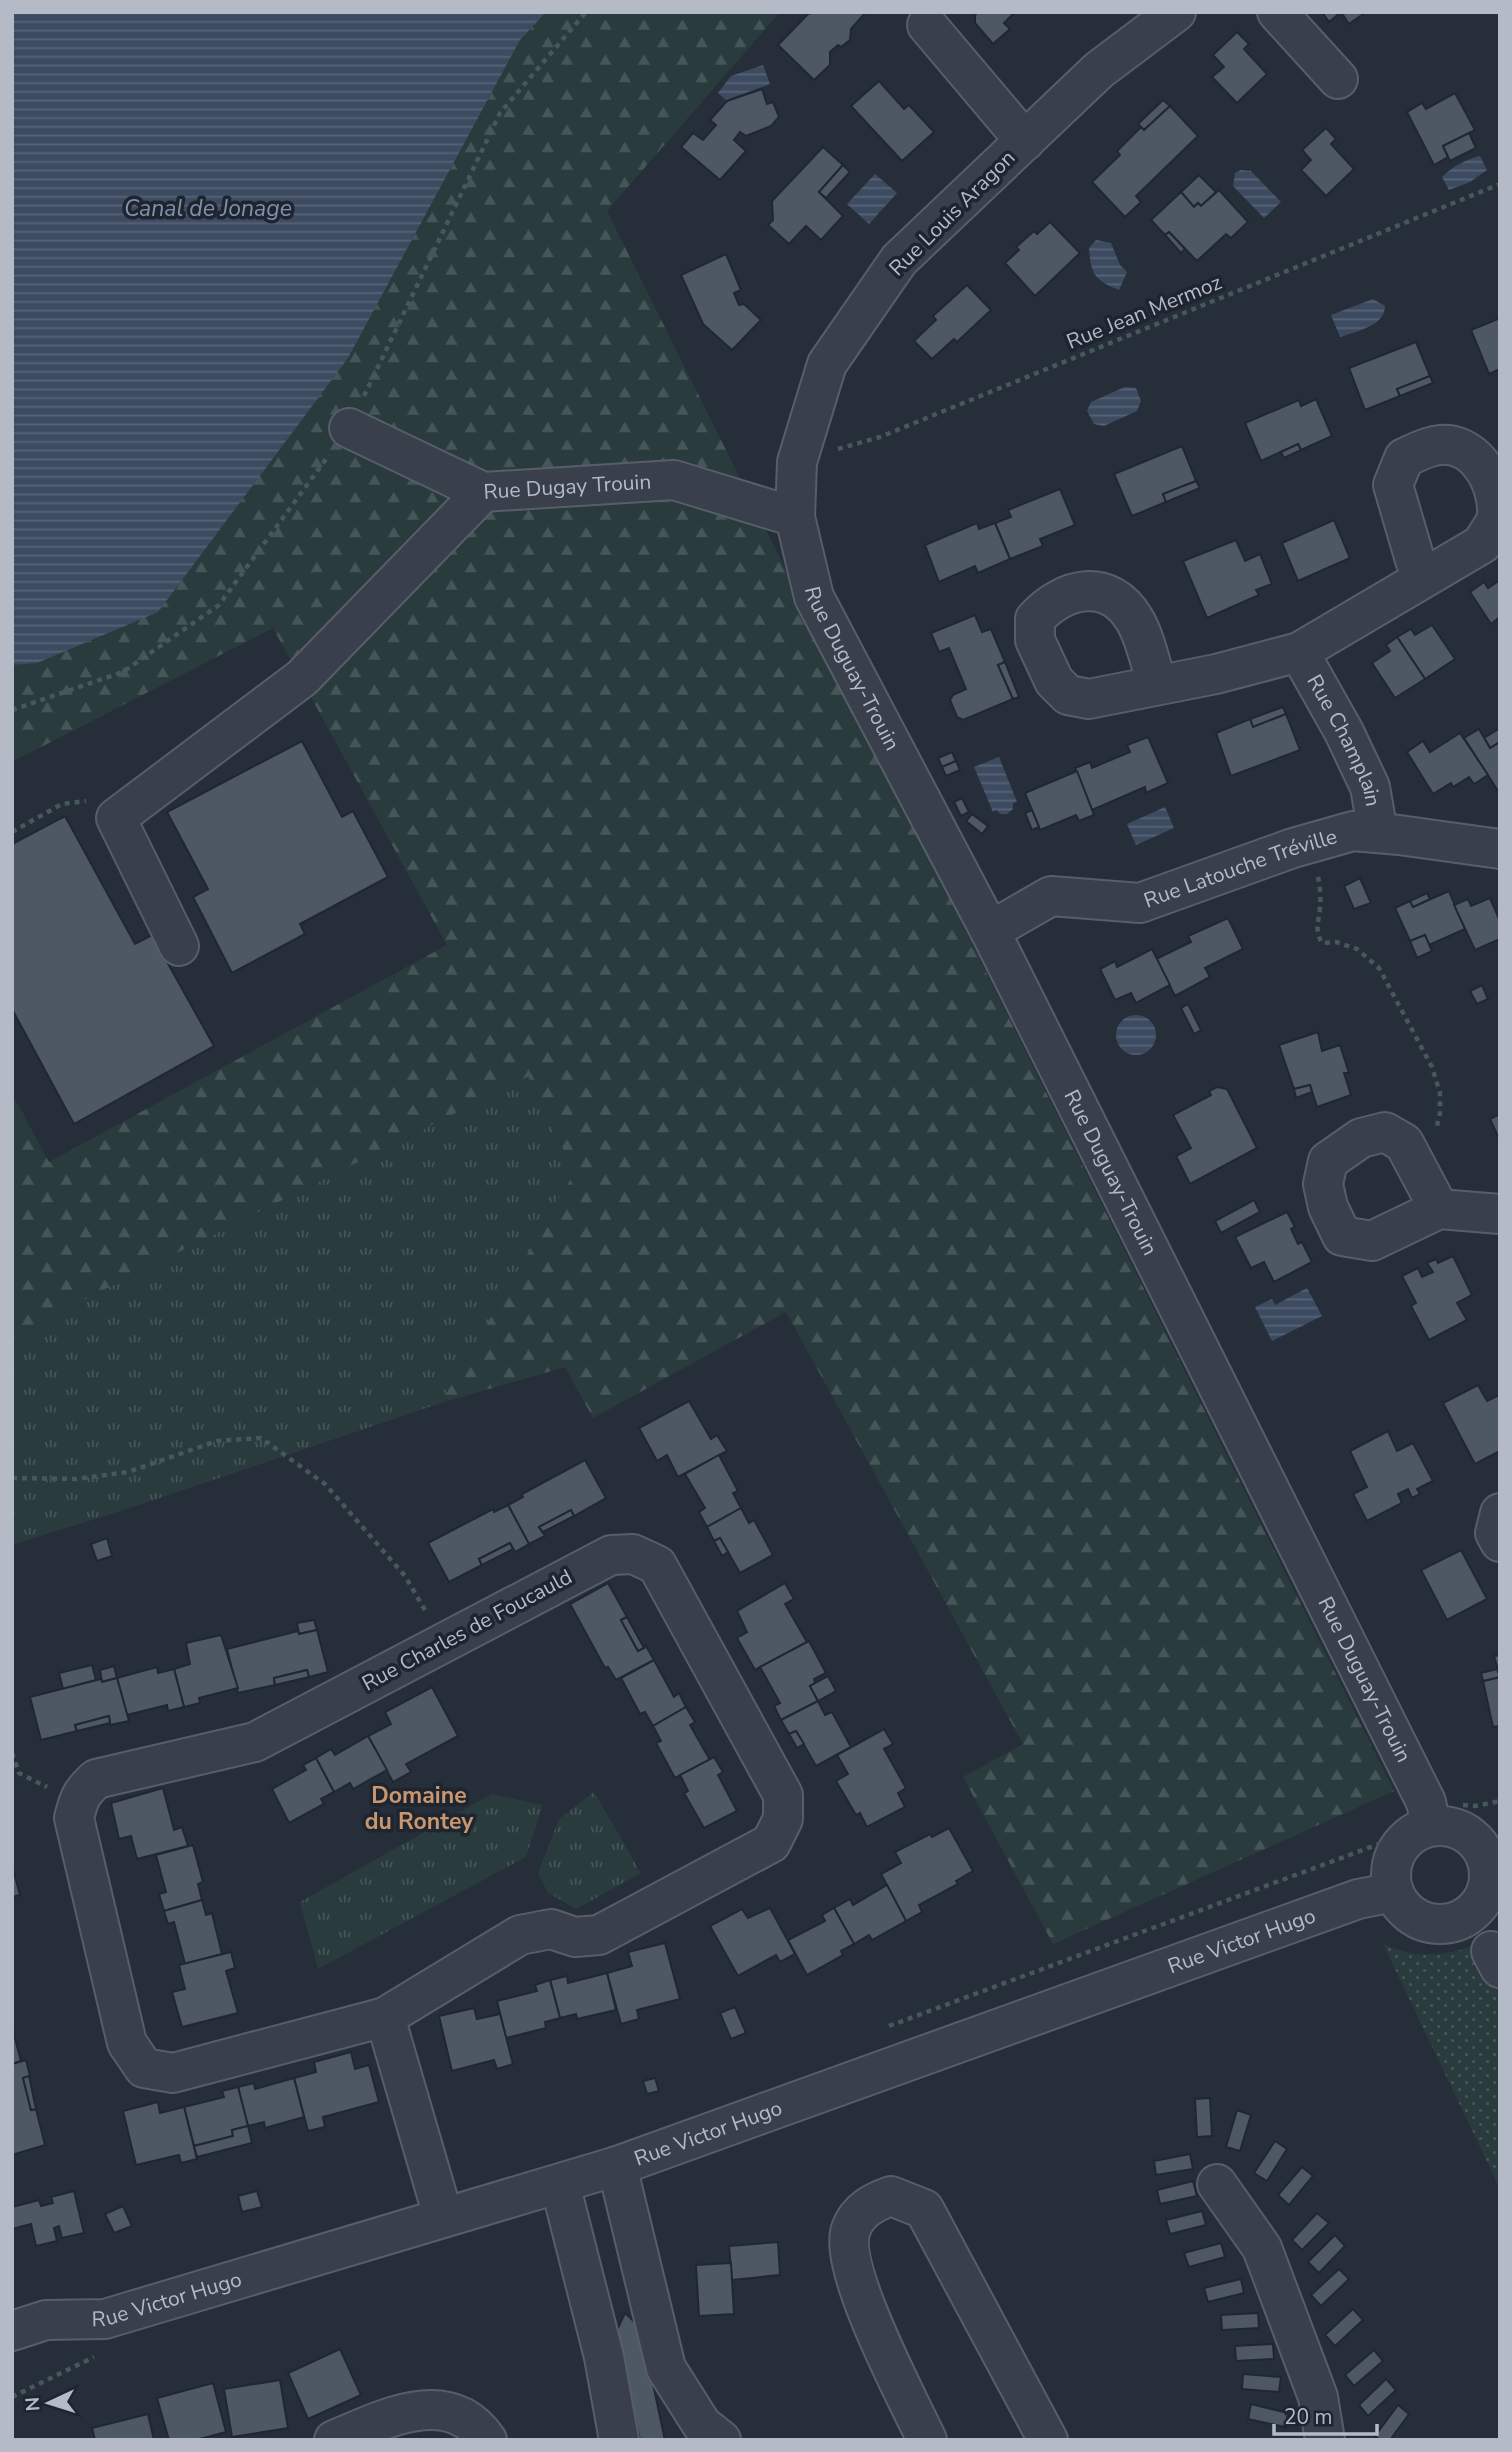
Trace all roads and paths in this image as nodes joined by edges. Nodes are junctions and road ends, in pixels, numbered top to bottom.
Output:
1 (1176, 12) edge
2 (1277, 12) edge
3 (927, 25) dead end
4 (1338, 79) dead end
5 (1025, 141) junction
6 (1500, 184) edge
7 (349, 428) dead end
8 (797, 462) junction
9 (483, 492) junction
10 (795, 517) junction
11 (1423, 577) dead end
12 (1299, 652) junction
13 (1157, 685) dead end
14 (116, 818) junction
15 (12, 832) edge
16 (1378, 833) junction
17 (1311, 843) junction
18 (1500, 849) edge
19 (990, 931) junction
20 (179, 946) dead end
21 (1417, 1167) junction
22 (1439, 1209) junction
23 (1500, 1214) edge
24 (12, 1478) edge
25 (1500, 1513) edge
26 (1500, 1542) edge
27 (444, 1643) junction
28 (12, 1753) edge
29 (1500, 1801) edge
30 (78, 1802) junction
31 (1429, 1814) junction
32 (1493, 1858) edge
33 (1394, 1892) junction
34 (385, 2017) junction
35 (879, 2029) dead end
36 (617, 2166) junction
37 (560, 2183) junction
38 (1217, 2184) dead end
39 (443, 2216) junction
40 (12, 2331) edge
41 (334, 2440) edge
42 (487, 2440) edge
43 (619, 2440) edge
44 (721, 2440) edge
45 (928, 2440) edge
46 (1048, 2440) edge
47 (1325, 2440) edge

1 - 5 street, Rue Louis Aragon
2 - 4 street
3 - 5 street, Rue Louis Aragon
5 - 8 street, Rue Louis Aragon
6 - 8 path, Rue Jean Mermoz
7 - 9 street, Rue Dugay Trouin
8 - 10 street, Rue Louis Aragon
9 - 10 street, Rue Dugay Trouin
9 - 14 street
10 - 19 street, Rue Duguay-Trouin
11 - 12 street, Rue Champlain
12 - 13 street, Rue Champlain
12 - 16 street, Rue Champlain
14 - 15 path
14 - 20 street
16 - 17 street, Rue Latouche Tréville
16 - 18 street, Rue Latouche Tréville
17 - 19 street, Rue Latouche Tréville
17 - 21 path
19 - 31 street, Rue Duguay-Trouin
21 - 22 street
21 - 22 street
22 - 23 street
24 - 27 path
25 - 26 street
27 - 30 street, Rue Charles de Foucauld
27 - 34 street, Rue Charles de Foucauld
28 - 30 path
29 - 31 path
30 - 34 street, Rue Charles de Foucauld
31 - 32 street
31 - 33 street
31 - 35 path
32 - 33 street
33 - 36 street, Rue Victor Hugo
34 - 39 street
36 - 37 street, Rue Victor Hugo
36 - 44 street
37 - 39 street, Rue Victor Hugo
37 - 43 street
38 - 47 street
39 - 40 street, Rue Victor Hugo
41 - 42 street
45 - 46 street

